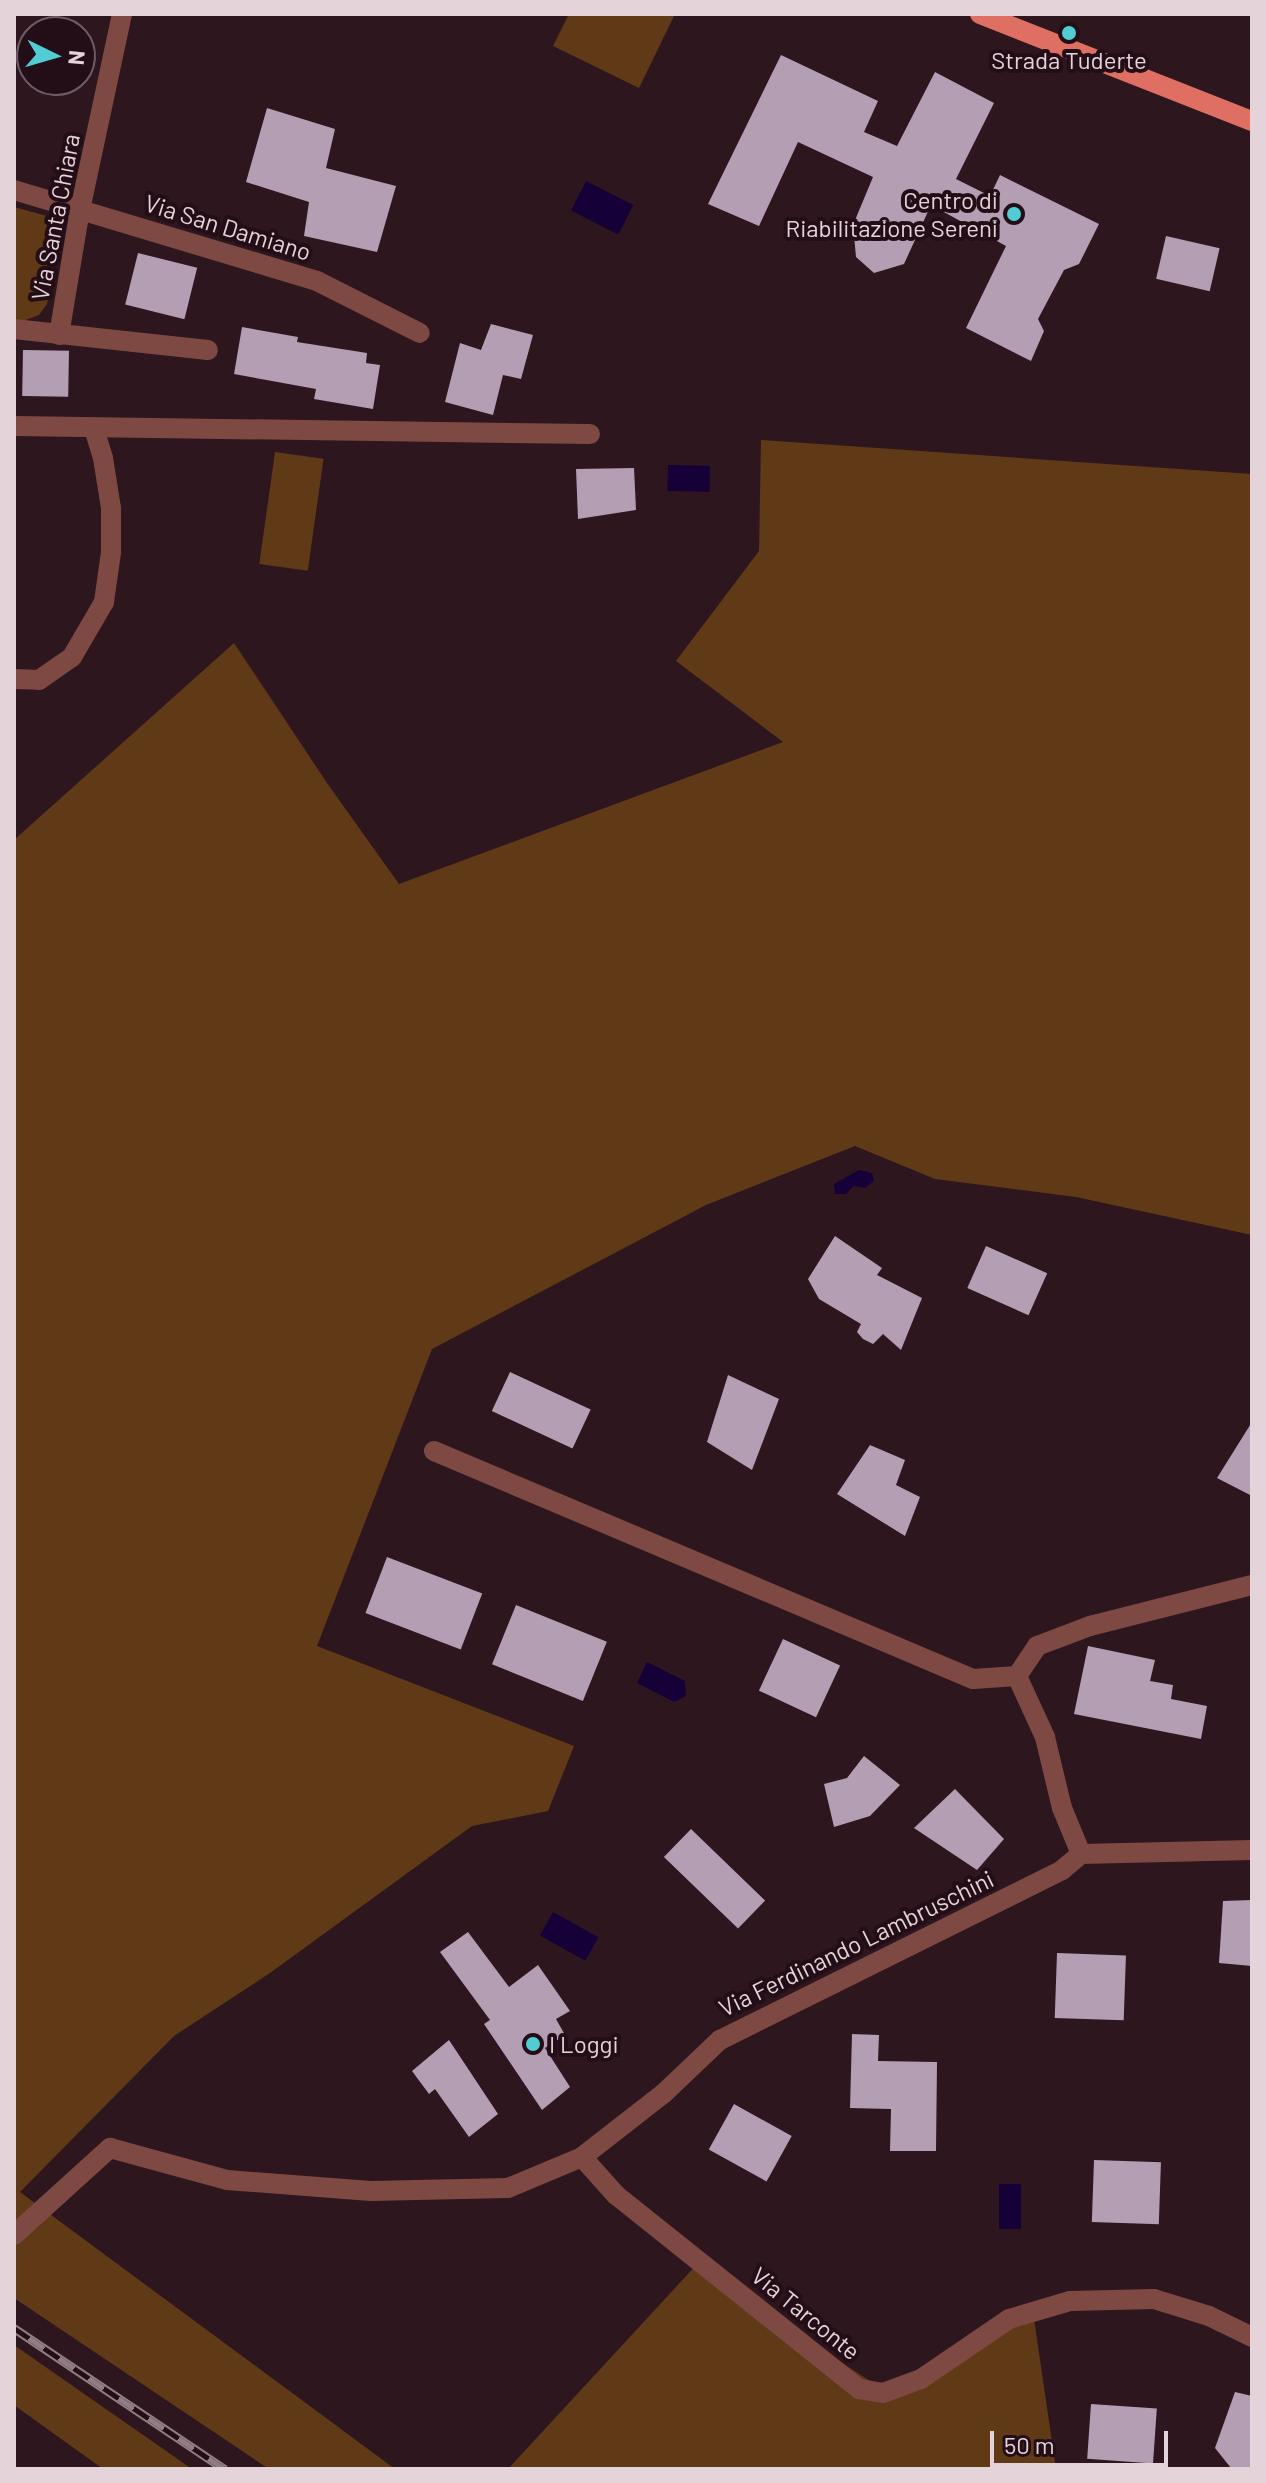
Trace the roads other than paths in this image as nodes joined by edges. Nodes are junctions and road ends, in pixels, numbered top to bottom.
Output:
1 (122, 14) edge
2 (980, 14) edge
3 (1252, 121) edge
4 (14, 190) edge
5 (80, 210) junction
6 (14, 329) edge
7 (420, 333) dead end
8 (59, 335) junction
9 (208, 350) dead end
10 (14, 426) edge
11 (94, 428) junction
12 (590, 434) dead end
13 (14, 679) edge
14 (434, 1451) dead end
15 (1252, 1585) edge
16 (1017, 1676) junction
17 (1252, 1850) edge
18 (1081, 1854) junction
19 (582, 2157) junction
20 (14, 2235) edge
21 (1252, 2337) edge

1 - 5 street, Via Santa Chiara
2 - 3 main road
4 - 5 street, Via San Damiano
5 - 7 street, Via San Damiano
5 - 8 street, Via Santa Chiara
6 - 8 street
8 - 9 street
10 - 11 street
11 - 12 street
11 - 13 street
14 - 16 street
15 - 16 street
16 - 18 street
17 - 18 street
18 - 19 street, Via Ferdinando Lambruschini
19 - 20 street, Via Ferdinando Lambruschini
19 - 21 street, Via Tarconte

